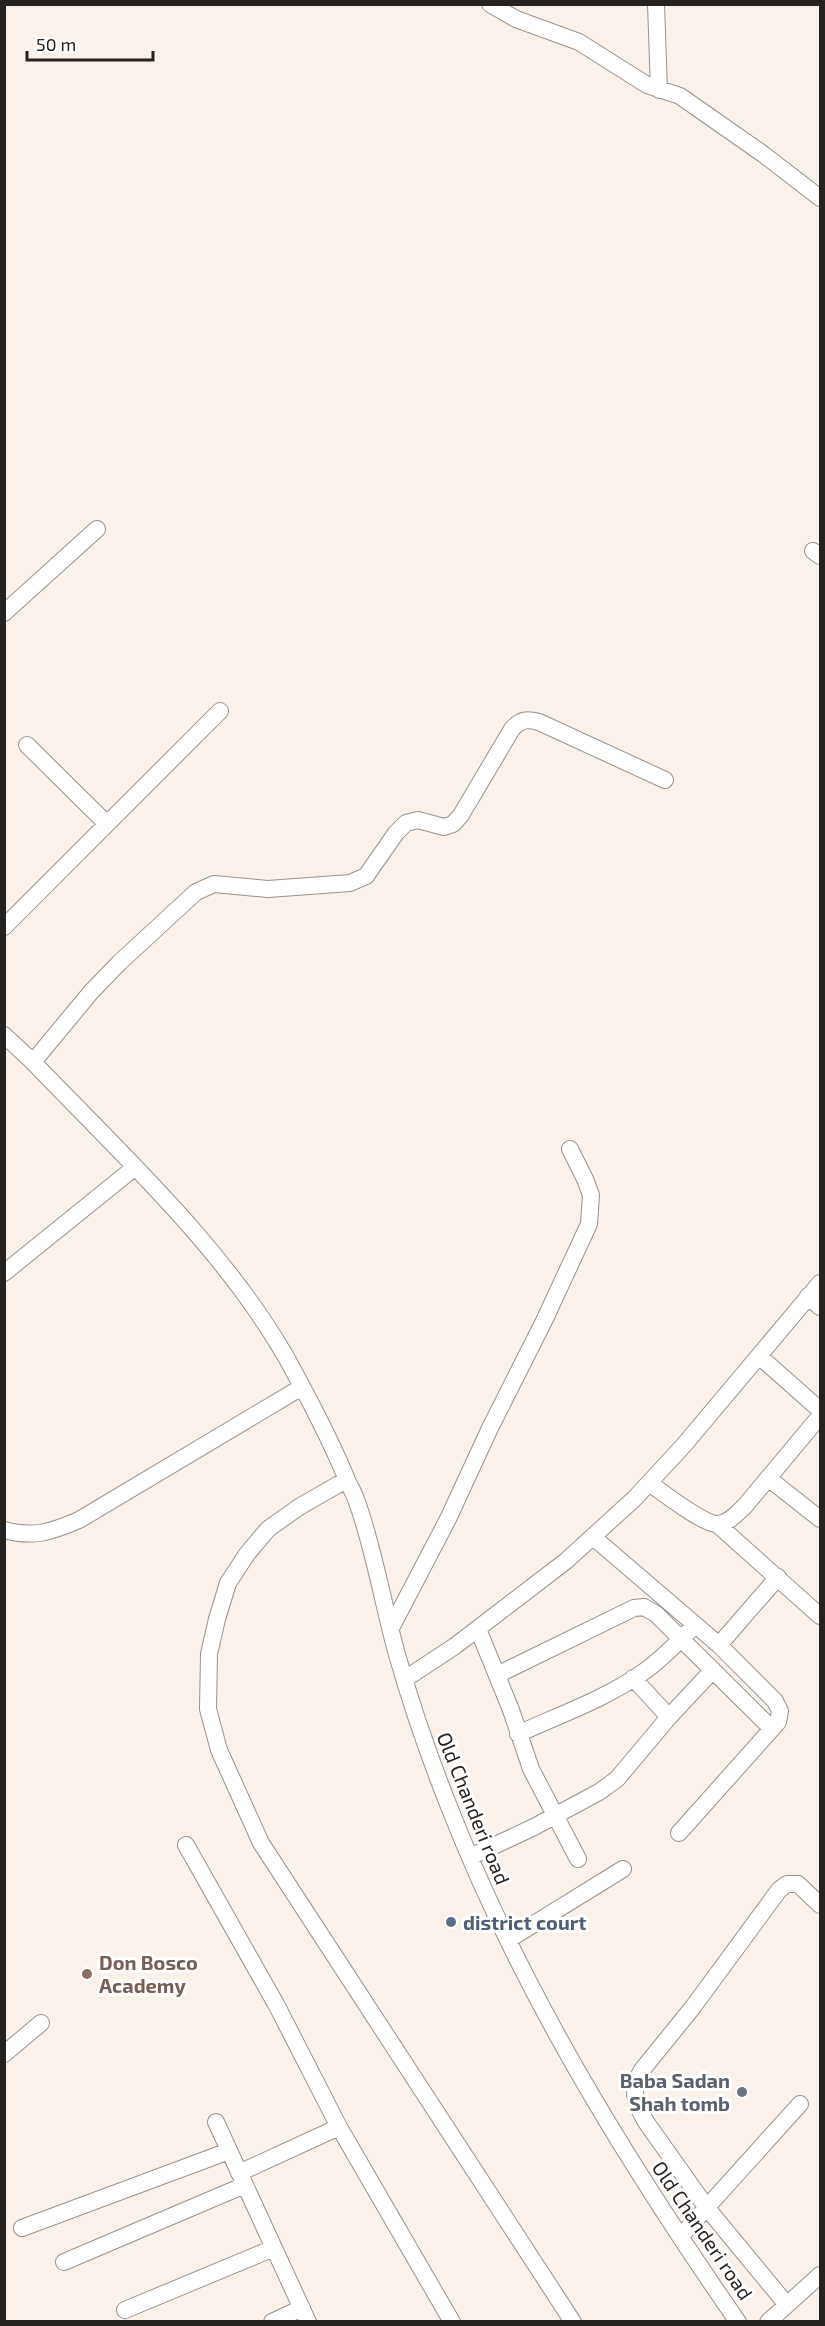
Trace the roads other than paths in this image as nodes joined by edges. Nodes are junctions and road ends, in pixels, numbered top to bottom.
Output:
1 (490, 4) edge
2 (656, 4) edge
3 (659, 90) junction
4 (820, 198) edge
5 (97, 529) dead end
6 (4, 613) edge
7 (220, 711) dead end
8 (27, 746) dead end
9 (665, 780) dead end
10 (107, 824) junction
11 (4, 927) edge
12 (6, 1038) edge
13 (33, 1062) junction
14 (570, 1149) dead end
15 (134, 1168) junction
16 (4, 1273) edge
17 (820, 1283) edge
18 (814, 1302) edge
19 (759, 1356) junction
20 (302, 1387) junction
21 (820, 1410) edge
22 (820, 1416) edge
23 (768, 1478) junction
24 (649, 1483) junction
25 (352, 1491) junction
26 (820, 1519) edge
27 (717, 1524) junction
28 (4, 1530) edge
29 (593, 1537) junction
30 (778, 1577) junction
31 (820, 1616) edge
32 (696, 1625) junction
33 (391, 1628) junction
34 (478, 1629) junction
35 (682, 1638) junction
36 (720, 1645) junction
37 (713, 1670) junction
38 (497, 1675) junction
39 (633, 1678) junction
40 (405, 1679) junction
41 (669, 1717) junction
42 (772, 1729) junction
43 (518, 1734) junction
44 (555, 1816) junction
45 (679, 1833) dead end
46 (186, 1845) dead end
47 (470, 1857) junction
48 (578, 1859) dead end
49 (623, 1869) dead end
50 (820, 1905) edge
51 (508, 1940) junction
52 (41, 2023) dead end
53 (4, 2054) edge
54 (800, 2104) dead end
55 (216, 2122) dead end
56 (339, 2127) junction
57 (229, 2151) junction
58 (242, 2179) junction
59 (707, 2208) junction
60 (22, 2228) dead end
61 (681, 2236) junction
62 (274, 2248) junction
63 (64, 2262) dead end
64 (820, 2275) edge
65 (787, 2305) junction
66 (125, 2310) dead end
67 (305, 2315) edge
68 (272, 2322) edge
69 (452, 2322) edge
70 (573, 2322) edge
71 (738, 2322) edge
72 (768, 2322) edge

1 - 3 street
2 - 3 street
3 - 4 street
5 - 6 street
7 - 10 street
8 - 10 street
9 - 13 street
10 - 11 street
12 - 13 street, Old Chanderi road
13 - 15 street, Old Chanderi road
14 - 33 street
15 - 16 street
15 - 20 street, Old Chanderi road
17 - 18 street
18 - 19 street
19 - 21 street
19 - 24 street
20 - 25 street, Old Chanderi road
20 - 28 street
22 - 23 street
23 - 26 street
23 - 27 street
24 - 27 street
24 - 29 street
25 - 33 street, Old Chanderi road
25 - 70 street
27 - 30 street
29 - 32 street
29 - 34 street
30 - 31 street
30 - 36 street
32 - 35 street
32 - 36 street
33 - 40 street, Old Chanderi road
34 - 38 street
34 - 40 street
35 - 37 street
35 - 38 street
35 - 39 street
36 - 42 street
37 - 41 street
37 - 42 street
38 - 43 street
39 - 41 street
39 - 43 street
40 - 47 street, Old Chanderi road
41 - 44 street
42 - 45 street
43 - 44 street
44 - 47 street
44 - 48 street
46 - 56 street
47 - 51 street, Old Chanderi road
49 - 51 street
50 - 59 street
51 - 61 street, Old Chanderi road
52 - 53 street
54 - 59 street
55 - 57 street
56 - 58 street
56 - 69 street
57 - 58 street
57 - 60 street
58 - 62 street
58 - 63 street
59 - 61 street
59 - 65 street
61 - 71 street, Old Chanderi road
62 - 66 street
62 - 67 street
64 - 65 street
65 - 72 street
67 - 68 street

